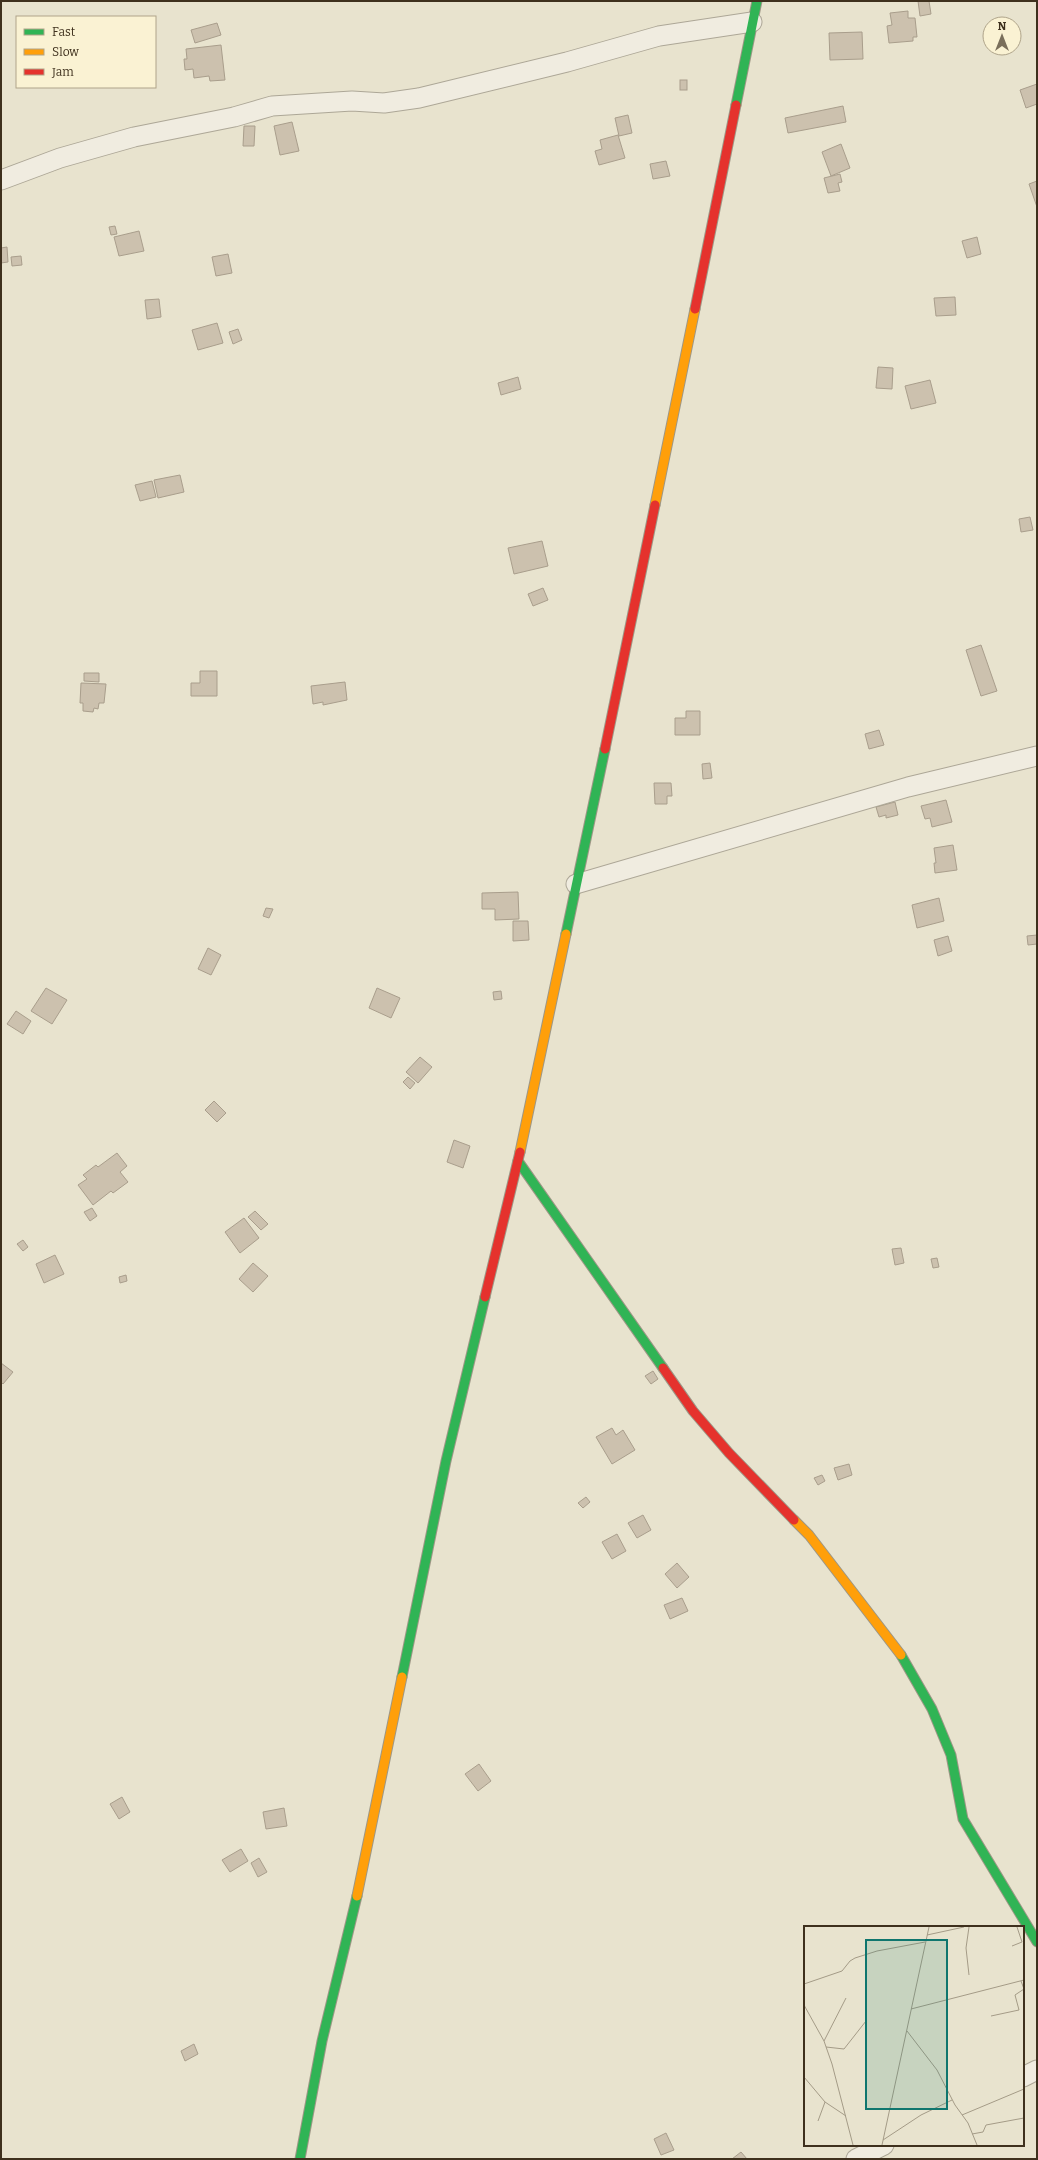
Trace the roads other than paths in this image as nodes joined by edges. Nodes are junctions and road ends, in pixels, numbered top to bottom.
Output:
1 (757, 1) edge
2 (752, 22) junction
3 (1, 180) edge
4 (1037, 756) edge
5 (576, 884) junction
6 (518, 1161) junction
7 (1037, 1942) edge
8 (1037, 2070) edge
9 (1024, 2076) edge
10 (882, 2146) edge
11 (300, 2159) edge
12 (856, 2159) edge

1 - 2 street
2 - 3 street
2 - 5 street
4 - 5 street
5 - 6 street
6 - 7 street
6 - 11 street
8 - 9 street
10 - 12 street

